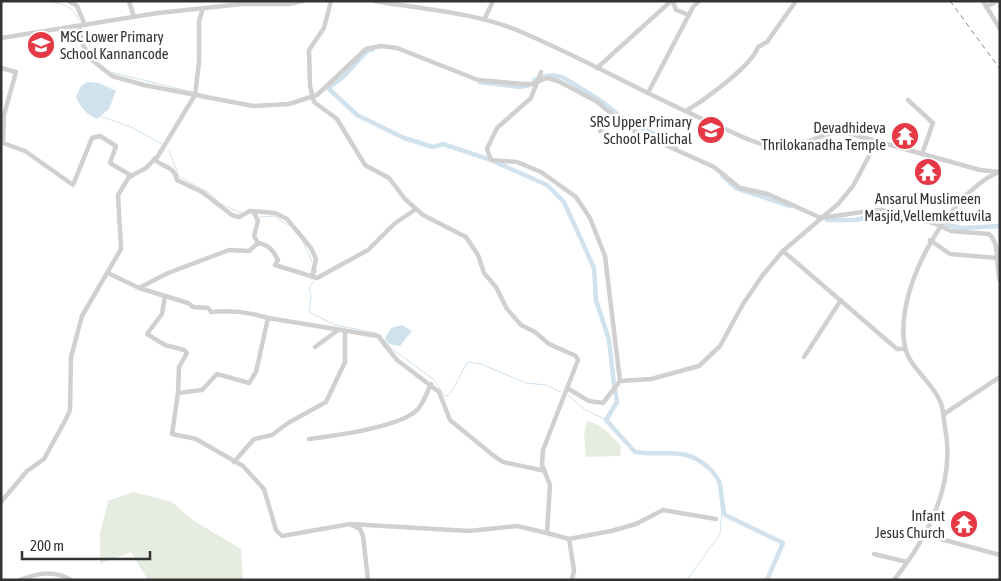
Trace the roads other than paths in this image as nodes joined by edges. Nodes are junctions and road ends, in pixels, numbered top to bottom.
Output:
1 (69, 1) edge
2 (129, 1) edge
3 (304, 1) edge
4 (331, 1) edge
5 (374, 1) edge
6 (493, 1) edge
7 (672, 1) edge
8 (698, 1) edge
9 (796, 1) edge
10 (983, 1) edge
11 (997, 1) edge
12 (243, 3) edge
13 (986, 7) junction
14 (203, 8) junction
15 (689, 15) junction
16 (134, 17) junction
17 (484, 20) junction
18 (85, 25) junction
19 (79, 26) junction
20 (1000, 29) edge
21 (1, 38) edge
22 (1, 68) edge
23 (597, 68) junction
24 (541, 72) dead end
25 (539, 81) junction
26 (648, 93) junction
27 (195, 95) junction
28 (312, 97) junction
29 (908, 100) dead end
30 (686, 111) junction
31 (615, 117) junction
32 (600, 131) dead end
33 (877, 141) junction
34 (922, 154) junction
35 (154, 160) junction
36 (999, 172) edge
37 (132, 176) junction
38 (416, 209) junction
39 (253, 211) junction
40 (821, 218) junction
41 (942, 227) junction
42 (930, 240) junction
43 (258, 243) junction
44 (783, 252) junction
45 (997, 258) junction
46 (108, 273) junction
47 (312, 277) junction
48 (1000, 281) edge
49 (139, 288) junction
50 (165, 296) junction
51 (841, 300) junction
52 (268, 318) junction
53 (337, 331) junction
54 (345, 332) junction
55 (314, 347) dead end
56 (905, 349) junction
57 (804, 357) dead end
58 (1000, 377) edge
59 (620, 381) junction
60 (431, 384) junction
61 (567, 388) junction
62 (178, 393) junction
63 (944, 414) junction
64 (309, 439) dead end
65 (234, 462) junction
66 (545, 471) junction
67 (1, 502) edge
68 (716, 519) dead end
69 (350, 524) junction
70 (547, 533) junction
71 (926, 534) junction
72 (569, 539) junction
73 (874, 554) dead end
74 (1000, 555) edge
75 (908, 562) junction
76 (20, 580) edge
77 (71, 580) edge
78 (368, 580) edge
79 (572, 580) edge
80 (894, 580) edge

1 - 18 street
2 - 16 street
3 - 12 street
4 - 28 street
5 - 17 street
6 - 17 street
7 - 15 street
7 - 23 street
8 - 15 street
9 - 30 street
10 - 13 street
11 - 13 street
12 - 14 street
13 - 20 street
14 - 16 street
14 - 27 street
15 - 26 street
16 - 18 street
17 - 23 street
18 - 19 street
19 - 21 street
19 - 27 street
22 - 37 street
23 - 26 street
24 - 25 street
25 - 28 street
25 - 31 street
25 - 59 street
26 - 30 street
27 - 28 street
27 - 35 street
28 - 38 street
29 - 34 street
30 - 33 street
31 - 32 street
31 - 40 street
33 - 34 street
33 - 40 street
34 - 36 street
35 - 37 street
35 - 39 street
36 - 41 street
37 - 46 street
38 - 47 street
38 - 61 street
39 - 43 street
39 - 47 street
40 - 41 street
40 - 44 street
41 - 42 street
41 - 45 street
42 - 45 street
42 - 56 street
43 - 47 street
43 - 49 street
44 - 51 street
44 - 59 street
45 - 48 street
46 - 49 street
46 - 67 street
49 - 50 street
50 - 52 street
50 - 62 street
51 - 56 street
51 - 57 street
52 - 53 street
52 - 62 street
53 - 54 street
53 - 55 street
54 - 60 street
54 - 65 street
56 - 63 street
58 - 63 street
59 - 61 street
60 - 64 street
60 - 66 street
61 - 66 street
62 - 65 street
63 - 71 street
65 - 69 street
66 - 70 street
68 - 72 street
69 - 70 street
69 - 78 street
70 - 72 street
71 - 74 street
71 - 75 street
72 - 79 street
73 - 75 street
75 - 80 street
76 - 77 street

